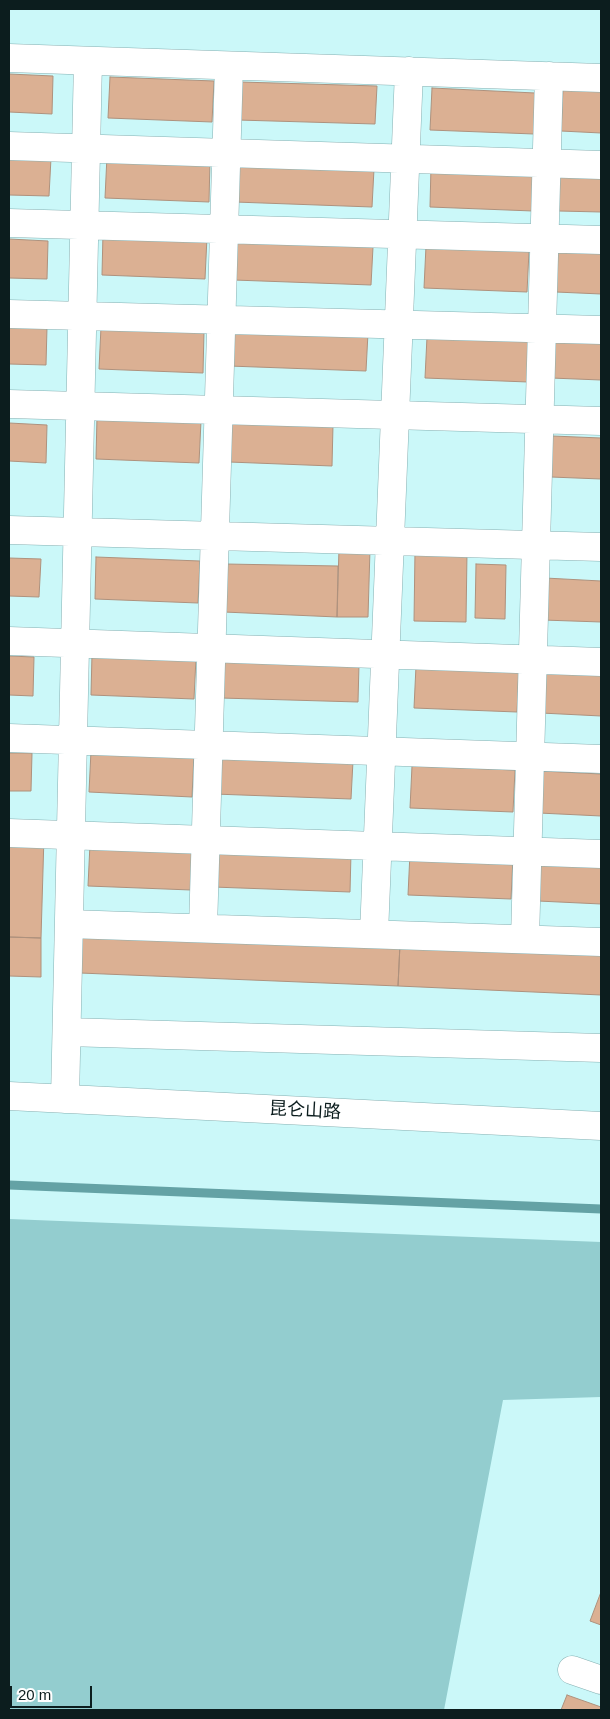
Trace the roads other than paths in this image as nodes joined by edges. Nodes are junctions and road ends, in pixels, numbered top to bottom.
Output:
1 (9, 58) edge
2 (88, 61) junction
3 (229, 66) junction
4 (409, 71) junction
5 (549, 76) junction
6 (601, 78) edge
7 (9, 146) edge
8 (86, 148) junction
9 (226, 153) junction
10 (406, 158) junction
11 (546, 163) junction
12 (601, 164) edge
13 (9, 223) edge
14 (85, 225) junction
15 (224, 229) junction
16 (402, 234) junction
17 (544, 238) junction
18 (601, 240) edge
19 (9, 314) edge
20 (82, 316) junction
21 (221, 319) junction
22 (399, 324) junction
23 (542, 329) junction
24 (601, 330) edge
25 (9, 404) edge
26 (80, 406) junction
27 (218, 410) junction
28 (395, 415) junction
29 (539, 420) junction
30 (601, 421) edge
31 (9, 530) edge
32 (78, 532) junction
33 (214, 536) junction
34 (390, 541) junction
35 (536, 545) junction
36 (601, 547) edge
37 (9, 641) edge
38 (75, 644) junction
39 (211, 648) junction
40 (385, 654) junction
41 (532, 659) junction
42 (601, 662) edge
43 (9, 738) edge
44 (73, 740) junction
45 (208, 745) junction
46 (381, 752) junction
47 (530, 757) junction
48 (601, 759) edge
49 (9, 833) edge
50 (71, 835) junction
51 (205, 840) junction
52 (378, 846) junction
53 (527, 851) junction
54 (601, 854) edge
55 (69, 924) junction
56 (202, 928) junction
57 (374, 934) junction
58 (525, 939) junction
59 (601, 942) edge
60 (67, 1032) junction
61 (601, 1048) edge
62 (9, 1096) edge
63 (66, 1099) junction
64 (601, 1126) edge
65 (572, 1670) dead end
66 (601, 1680) edge

1 - 2 street
2 - 3 street
2 - 8 street
3 - 4 street
3 - 9 street
4 - 5 street
4 - 10 street
5 - 6 street
5 - 11 street
7 - 8 street
8 - 9 street
8 - 14 street
9 - 10 street
9 - 15 street
10 - 11 street
10 - 16 street
11 - 12 street
11 - 17 street
13 - 14 street
14 - 15 street
14 - 20 street
15 - 16 street
15 - 21 street
16 - 17 street
16 - 22 street
17 - 18 street
17 - 23 street
19 - 20 street
20 - 21 street
20 - 26 street
21 - 22 street
21 - 27 street
22 - 23 street
22 - 28 street
23 - 24 street
23 - 29 street
25 - 26 street
26 - 27 street
26 - 32 street
27 - 28 street
27 - 33 street
28 - 29 street
28 - 34 street
29 - 30 street
29 - 35 street
31 - 32 street
32 - 33 street
32 - 38 street
33 - 34 street
33 - 39 street
34 - 35 street
34 - 40 street
35 - 36 street
35 - 41 street
37 - 38 street
38 - 39 street
38 - 44 street
39 - 40 street
39 - 45 street
40 - 41 street
40 - 46 street
41 - 42 street
41 - 47 street
43 - 44 street
44 - 45 street
44 - 50 street
45 - 46 street
45 - 51 street
46 - 47 street
46 - 52 street
47 - 48 street
47 - 53 street
49 - 50 street
50 - 51 street
50 - 55 street
51 - 52 street
51 - 56 street
52 - 53 street
52 - 57 street
53 - 54 street
53 - 58 street
55 - 56 street
55 - 60 street
56 - 57 street
57 - 58 street
58 - 59 street
60 - 61 street
60 - 63 street
62 - 63 street, 昆仑山路
63 - 64 street, 昆仑山路
65 - 66 street

